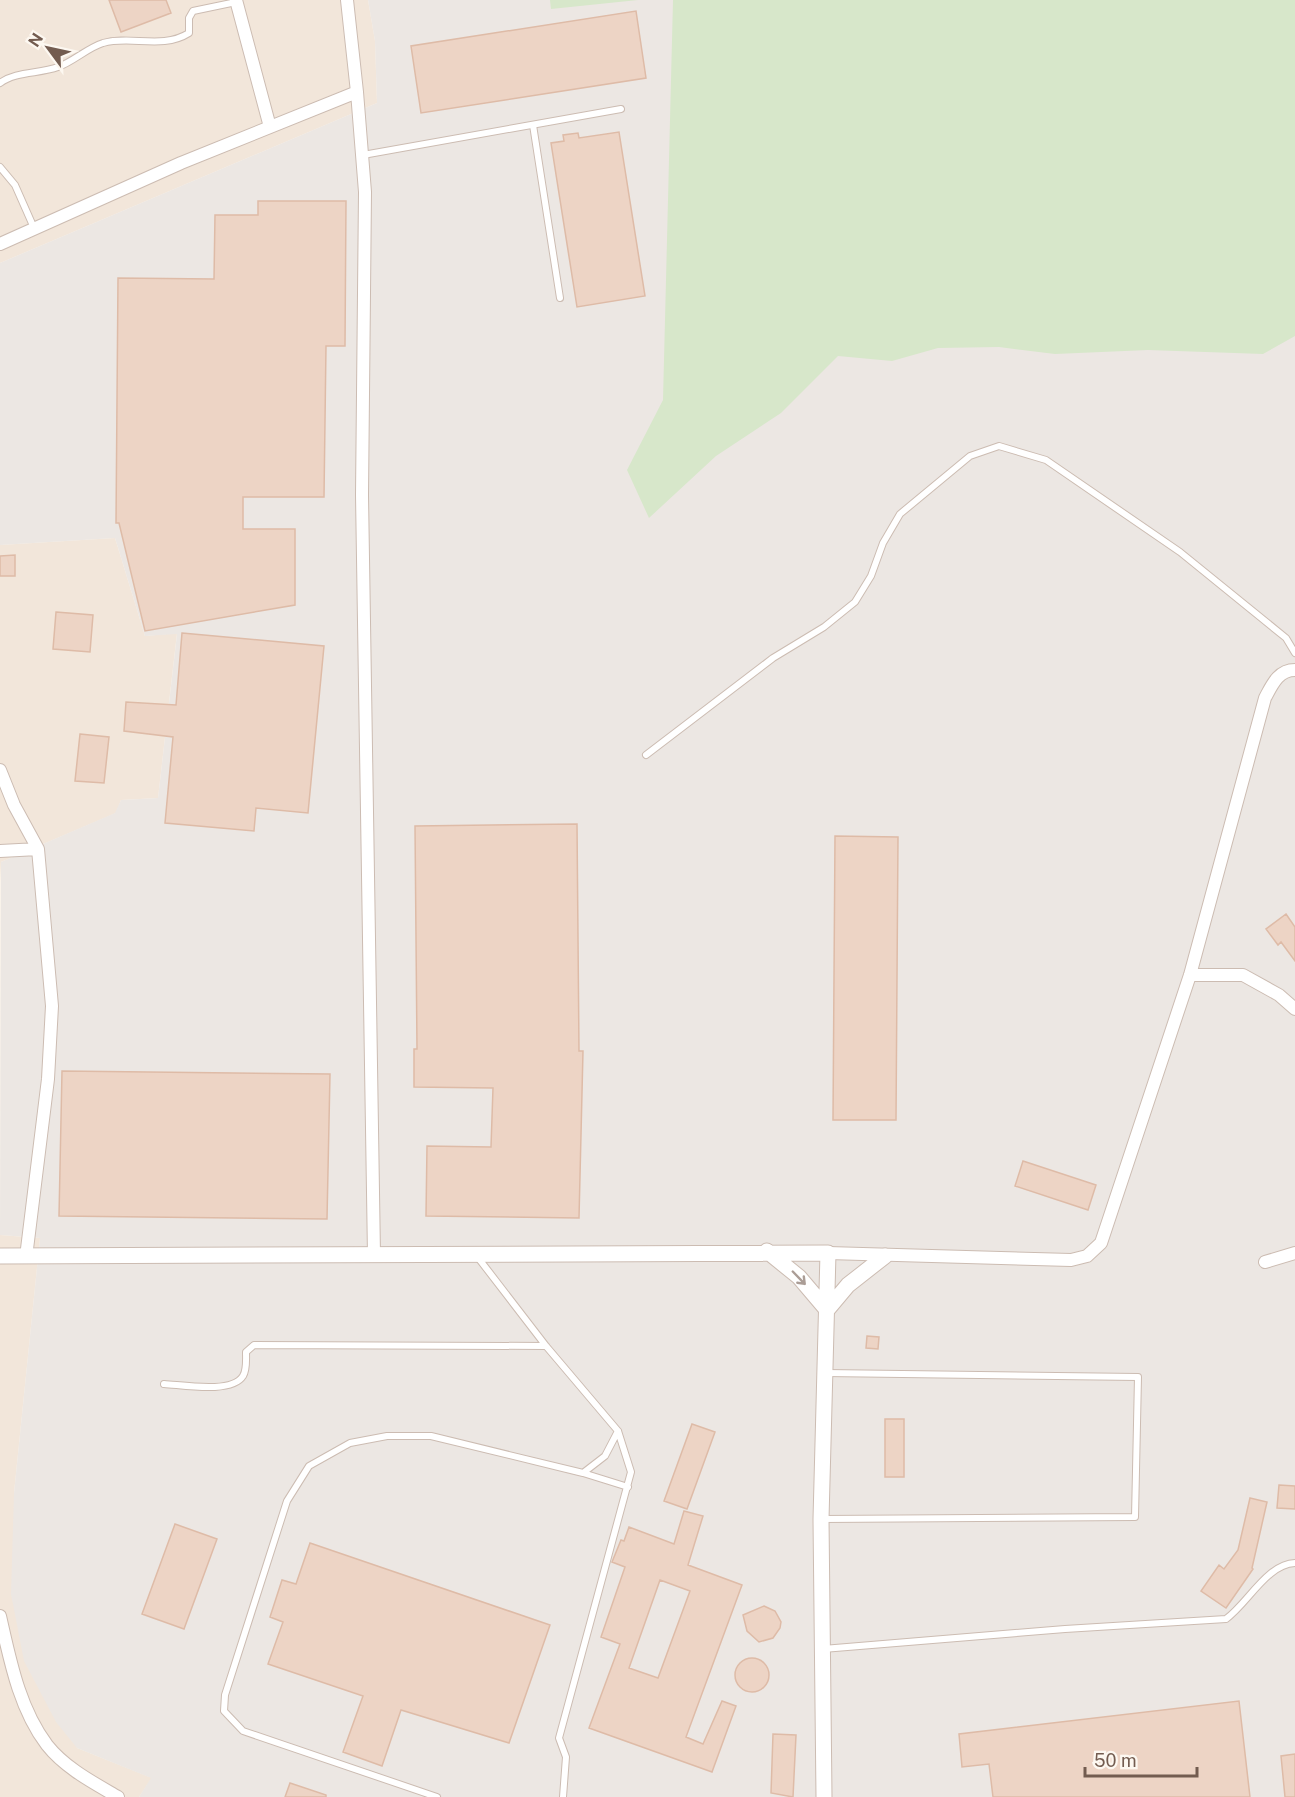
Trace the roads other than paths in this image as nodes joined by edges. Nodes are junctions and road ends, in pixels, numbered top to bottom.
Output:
1 (347, 0) edge
2 (236, 1) edge
3 (0, 83) edge
4 (357, 92) junction
5 (621, 109) dead end
6 (533, 125) junction
7 (270, 127) junction
8 (363, 155) junction
9 (0, 168) edge
10 (34, 228) junction
11 (0, 244) edge
12 (561, 298) dead end
13 (1295, 653) edge
14 (1295, 670) edge
15 (646, 755) dead end
16 (0, 770) edge
17 (38, 849) junction
18 (0, 851) edge
19 (1190, 975) junction
20 (1295, 1009) edge
21 (766, 1251) junction
22 (828, 1252) junction
23 (1295, 1253) edge
24 (475, 1254) junction
25 (374, 1255) junction
26 (0, 1256) edge
27 (885, 1256) junction
28 (26, 1257) junction
29 (1265, 1262) dead end
30 (827, 1310) junction
31 (546, 1346) junction
32 (825, 1373) junction
33 (164, 1384) dead end
34 (618, 1431) junction
35 (583, 1473) junction
36 (628, 1487) junction
37 (821, 1519) junction
38 (1295, 1563) edge
39 (0, 1616) edge
40 (823, 1649) junction
41 (118, 1797) edge
42 (437, 1797) edge
43 (563, 1797) edge
44 (824, 1797) edge

1 - 4 street
2 - 3 lane
2 - 7 street
4 - 7 street
4 - 8 street
5 - 6 lane
6 - 8 lane
6 - 12 lane
7 - 10 street
8 - 25 street
9 - 10 lane
10 - 11 street
13 - 15 lane
14 - 19 street
16 - 17 street
17 - 18 street
17 - 28 street
19 - 20 street
19 - 27 street
21 - 22 street
21 - 24 street
21 -> 30 street
22 - 27 street
22 - 30 street
23 - 29 street
24 - 25 street
24 - 31 lane
25 - 28 street
26 - 28 street
27 - 30 street
30 - 32 street
31 - 33 lane
31 - 34 lane
32 - 37 street
32 - 37 lane
34 - 35 lane
34 - 36 lane
35 - 36 lane
35 - 42 lane
36 - 43 lane
37 - 40 street
38 - 40 lane
39 - 41 street
40 - 44 street

